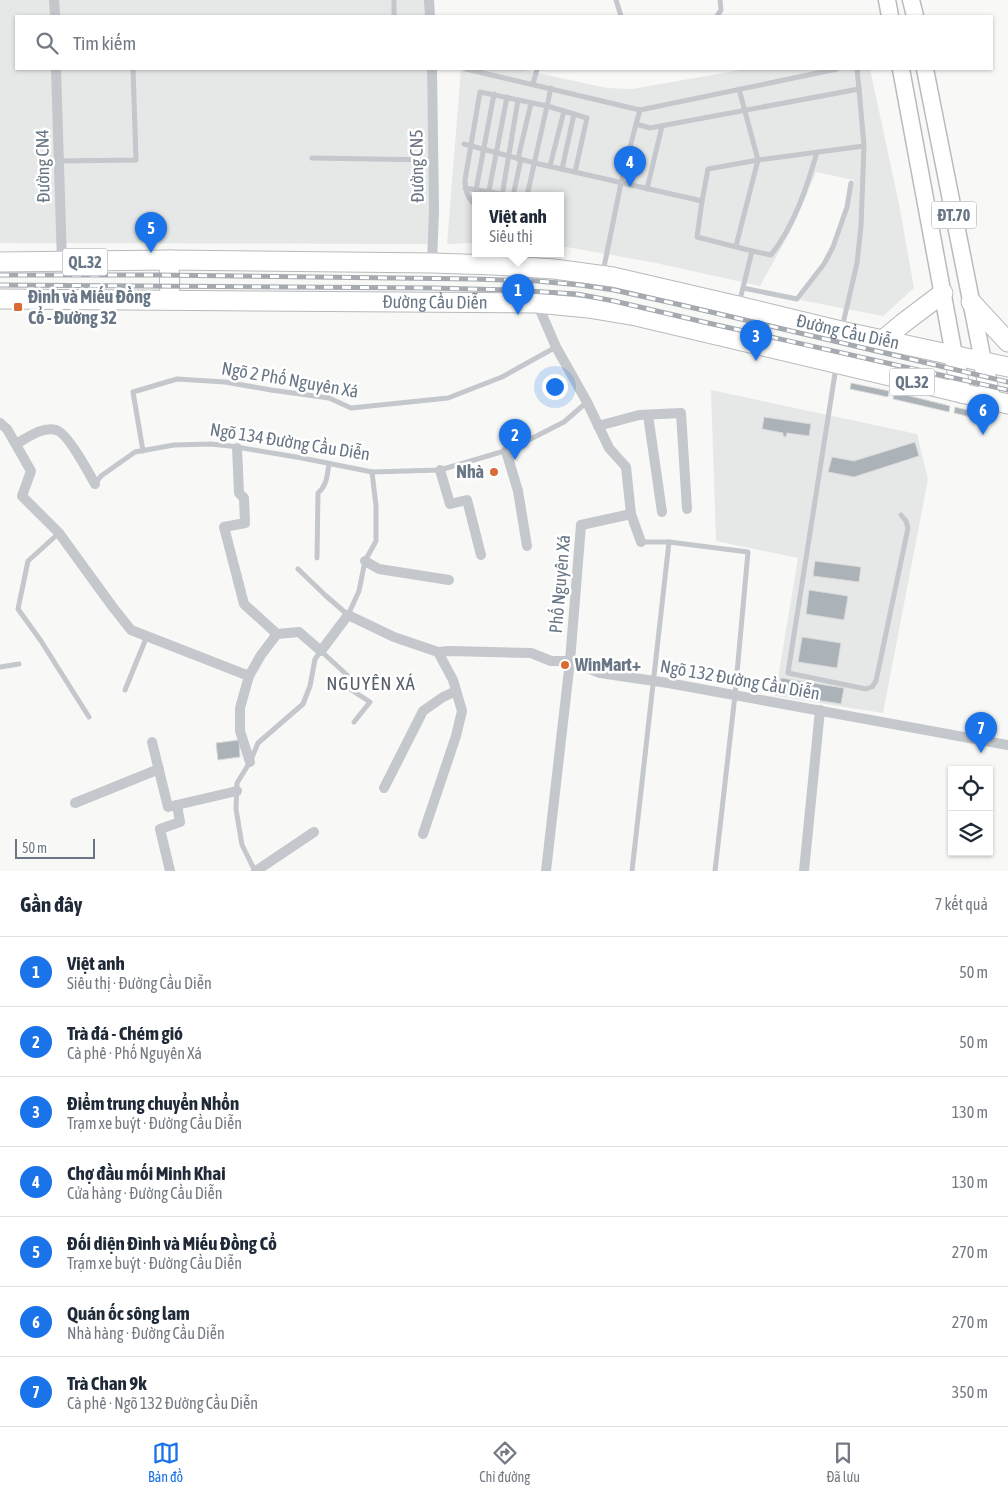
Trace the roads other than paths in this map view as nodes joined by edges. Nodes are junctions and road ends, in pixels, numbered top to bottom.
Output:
1 (54, 0) edge
2 (394, 0) edge
3 (429, 0) edge
4 (616, 0) edge
5 (720, 0) edge
6 (886, 0) edge
7 (911, 0) edge
8 (55, 15) edge
9 (394, 15) edge
10 (430, 15) edge
11 (621, 15) edge
12 (718, 15) edge
13 (890, 15) edge
14 (915, 15) edge
15 (56, 70) edge
16 (133, 70) edge
17 (432, 70) edge
18 (470, 70) edge
19 (537, 70) edge
20 (833, 70) edge
21 (856, 70) edge
22 (901, 70) edge
23 (926, 70) edge
24 (533, 84) junction
25 (551, 88) junction
26 (739, 89) junction
27 (859, 89) junction
28 (494, 94) junction
29 (507, 97) junction
30 (518, 100) junction
31 (531, 103) junction
32 (547, 106) junction
33 (640, 110) junction
34 (745, 110) junction
35 (564, 111) junction
36 (574, 114) junction
37 (636, 124) junction
38 (662, 126) junction
39 (464, 144) dead end
40 (471, 146) junction
41 (864, 146) junction
42 (484, 150) junction
43 (817, 152) junction
44 (496, 153) junction
45 (509, 156) junction
46 (312, 158) dead end
47 (520, 159) junction
48 (433, 160) junction
49 (758, 160) junction
50 (59, 161) junction
51 (535, 163) junction
52 (550, 166) junction
53 (562, 169) junction
54 (575, 172) junction
55 (621, 182) junction
56 (852, 183) dead end
57 (465, 188) junction
58 (647, 189) junction
59 (476, 190) junction
60 (482, 192) edge
61 (488, 192) edge
62 (503, 192) edge
63 (514, 192) edge
64 (528, 192) edge
65 (702, 201) junction
66 (472, 202) edge
67 (736, 246) junction
68 (752, 251) junction
69 (169, 260) junction
70 (0, 262) edge
71 (62, 262) junction
72 (432, 263) junction
73 (602, 276) junction
74 (943, 293) junction
75 (741, 297) junction
76 (170, 300) junction
77 (4, 302) edge
78 (971, 302) junction
79 (537, 303) junction
80 (841, 331) junction
81 (883, 340) junction
82 (1008, 342) edge
83 (556, 347) junction
84 (954, 355) junction
85 (982, 361) junction
86 (836, 364) junction
87 (1008, 367) edge
88 (961, 393) junction
89 (587, 402) junction
90 (999, 402) edge
91 (648, 415) junction
92 (0, 423) edge
93 (598, 426) junction
94 (16, 444) junction
95 (237, 448) junction
96 (143, 451) junction
97 (506, 451) junction
98 (329, 464) junction
99 (440, 470) junction
100 (372, 472) junction
101 (95, 484) joint
102 (688, 509) dead end
103 (662, 512) dead end
104 (632, 514) junction
105 (901, 515) dead end
106 (59, 533) junction
107 (641, 542) joint
108 (669, 542) junction
109 (527, 546) dead end
110 (481, 555) dead end
111 (317, 558) dead end
112 (365, 561) junction
113 (298, 569) dead end
114 (449, 580) dead end
115 (348, 615) junction
116 (277, 634) junction
117 (147, 636) junction
118 (321, 650) junction
119 (438, 652) junction
120 (570, 661) junction
121 (19, 664) dead end
122 (0, 668) edge
123 (249, 676) junction
124 (654, 681) junction
125 (126, 690) dead end
126 (456, 691) junction
127 (735, 695) junction
128 (820, 710) junction
129 (89, 717) dead end
130 (354, 722) dead end
131 (152, 742) dead end
132 (1008, 744) edge
133 (250, 762) junction
134 (159, 770) junction
135 (384, 788) dead end
136 (237, 791) junction
137 (76, 803) dead end
138 (173, 806) junction
139 (314, 832) dead end
140 (423, 834) dead end
141 (170, 871) edge
142 (256, 871) edge
143 (546, 871) edge
144 (632, 871) edge
145 (715, 871) edge
146 (804, 871) edge

1 - 8 street
2 - 9 lane
3 - 10 street
4 - 11 lane
5 - 12 lane
6 - 13 main road
7 - 14 main road
15 - 50 street, Đường CN4
16 - 50 lane
17 - 48 street, Đường CN5
18 - 24 lane
19 - 24 lane
20 - 26 lane
21 - 27 lane
22 - 74 main road, ĐT.70
23 - 78 main road, ĐT.70
24 - 25 lane
25 - 32 lane
25 - 33 lane
26 - 33 lane
26 - 34 lane
27 - 34 lane
27 - 41 lane
28 - 29 lane
28 - 40 lane
28 - 42 lane
29 - 30 lane
29 - 44 lane
30 - 31 lane
30 - 45 lane
31 - 32 lane
31 - 47 lane
32 - 35 lane
32 - 51 lane
33 - 37 lane
34 - 38 lane
34 - 49 lane
35 - 36 lane
35 - 52 lane
36 - 53 lane
36 - 54 lane
37 - 38 lane
37 - 55 lane
38 - 58 lane
39 - 40 lane
40 - 42 lane
40 - 57 lane
41 - 43 lane
41 - 80 lane
42 - 44 lane
42 - 59 lane
43 - 49 lane
43 - 68 lane
44 - 45 lane
44 - 61 lane
45 - 47 lane
45 - 62 lane
46 - 48 lane
47 - 51 lane
47 - 63 lane
48 - 72 street, Đường CN5
49 - 65 lane
49 - 67 lane
50 - 71 street, Đường CN4
51 - 52 lane
51 - 64 lane
52 - 53 lane
53 - 54 lane
54 - 55 lane
55 - 58 lane
55 - 73 lane
56 - 75 lane
57 - 59 lane
57 - 66 lane
58 - 65 lane
59 - 60 lane
65 - 67 lane
67 - 68 lane
68 - 75 lane
69 - 71 highway, Đường Cầu Diễn / QL.32
69 - 72 highway, Đường Cầu Diễn / QL.32
69 - 76 highway
70 - 71 highway, Đường Cầu Diễn / QL.32
72 - 73 highway, Đường Cầu Diễn / QL.32
73 - 75 highway, Đường Cầu Diễn / QL.32
74 - 81 highway
74 - 84 main road, ĐT.70
75 - 80 highway, Đường Cầu Diễn / QL.32
76 - 77 highway, Đường Cầu Diễn / QL.32
76 - 79 highway, Đường Cầu Diễn / QL.32
78 - 82 highway
78 - 85 main road, ĐT.70
79 - 83 street
79 - 86 highway, Đường Cầu Diễn / QL.32
80 - 81 highway, Đường Cầu Diễn / QL.32
81 - 84 highway, Đường Cầu Diễn / QL.32
83 - 89 street
83 - 96 lane, Ngõ 2 Phố Nguyên Xá
84 - 85 highway, Đường Cầu Diễn / QL.32
84 - 88 highway, ĐT.70
85 - 87 highway, Đường Cầu Diễn / QL.32
85 - 90 highway, ĐT.70
86 - 88 highway, Đường Cầu Diễn / QL.32
86 - 105 lane
88 - 90 highway, Đường Cầu Diễn / QL.32
89 - 93 street
89 - 97 lane, Ngõ 134 Đường Cầu Diễn
91 - 93 street
91 - 102 street
91 - 103 street
92 - 94 street
93 - 104 street
94 - 101 street, Ngõ 134 Đường Cầu Diễn
94 - 106 street
95 - 96 lane, Ngõ 134 Đường Cầu Diễn
95 - 98 lane, Ngõ 134 Đường Cầu Diễn
95 - 116 street
96 - 101 lane, Ngõ 134 Đường Cầu Diễn
97 - 99 lane, Ngõ 134 Đường Cầu Diễn
97 - 109 street
98 - 100 lane, Ngõ 134 Đường Cầu Diễn
98 - 111 lane
99 - 100 lane, Ngõ 134 Đường Cầu Diễn
99 - 110 street
100 - 112 lane
104 - 107 street
104 - 120 street, Phố Nguyên Xá
106 - 117 street
106 - 129 lane
107 - 108 lane
108 - 124 lane
108 - 127 lane
112 - 114 street
112 - 115 lane
113 - 115 lane
115 - 118 street
115 - 119 street, Ngõ 132 Đường Cầu Diễn
116 - 118 street
116 - 123 street
117 - 123 street
117 - 125 lane
118 - 130 lane
118 - 133 lane
119 - 120 street, Ngõ 132 Đường Cầu Diễn
119 - 126 street
120 - 124 street, Ngõ 132 Đường Cầu Diễn
120 - 143 street, Phố Nguyên Xá
121 - 122 lane
123 - 133 street
124 - 127 street, Ngõ 132 Đường Cầu Diễn
124 - 144 lane
126 - 135 street
126 - 140 street
127 - 128 street, Ngõ 132 Đường Cầu Diễn
127 - 145 lane
128 - 132 street, Ngõ 132 Đường Cầu Diễn
128 - 146 street
131 - 134 street
133 - 136 lane
134 - 137 street
134 - 138 street
136 - 138 street
136 - 142 lane
138 - 141 street
139 - 142 street

